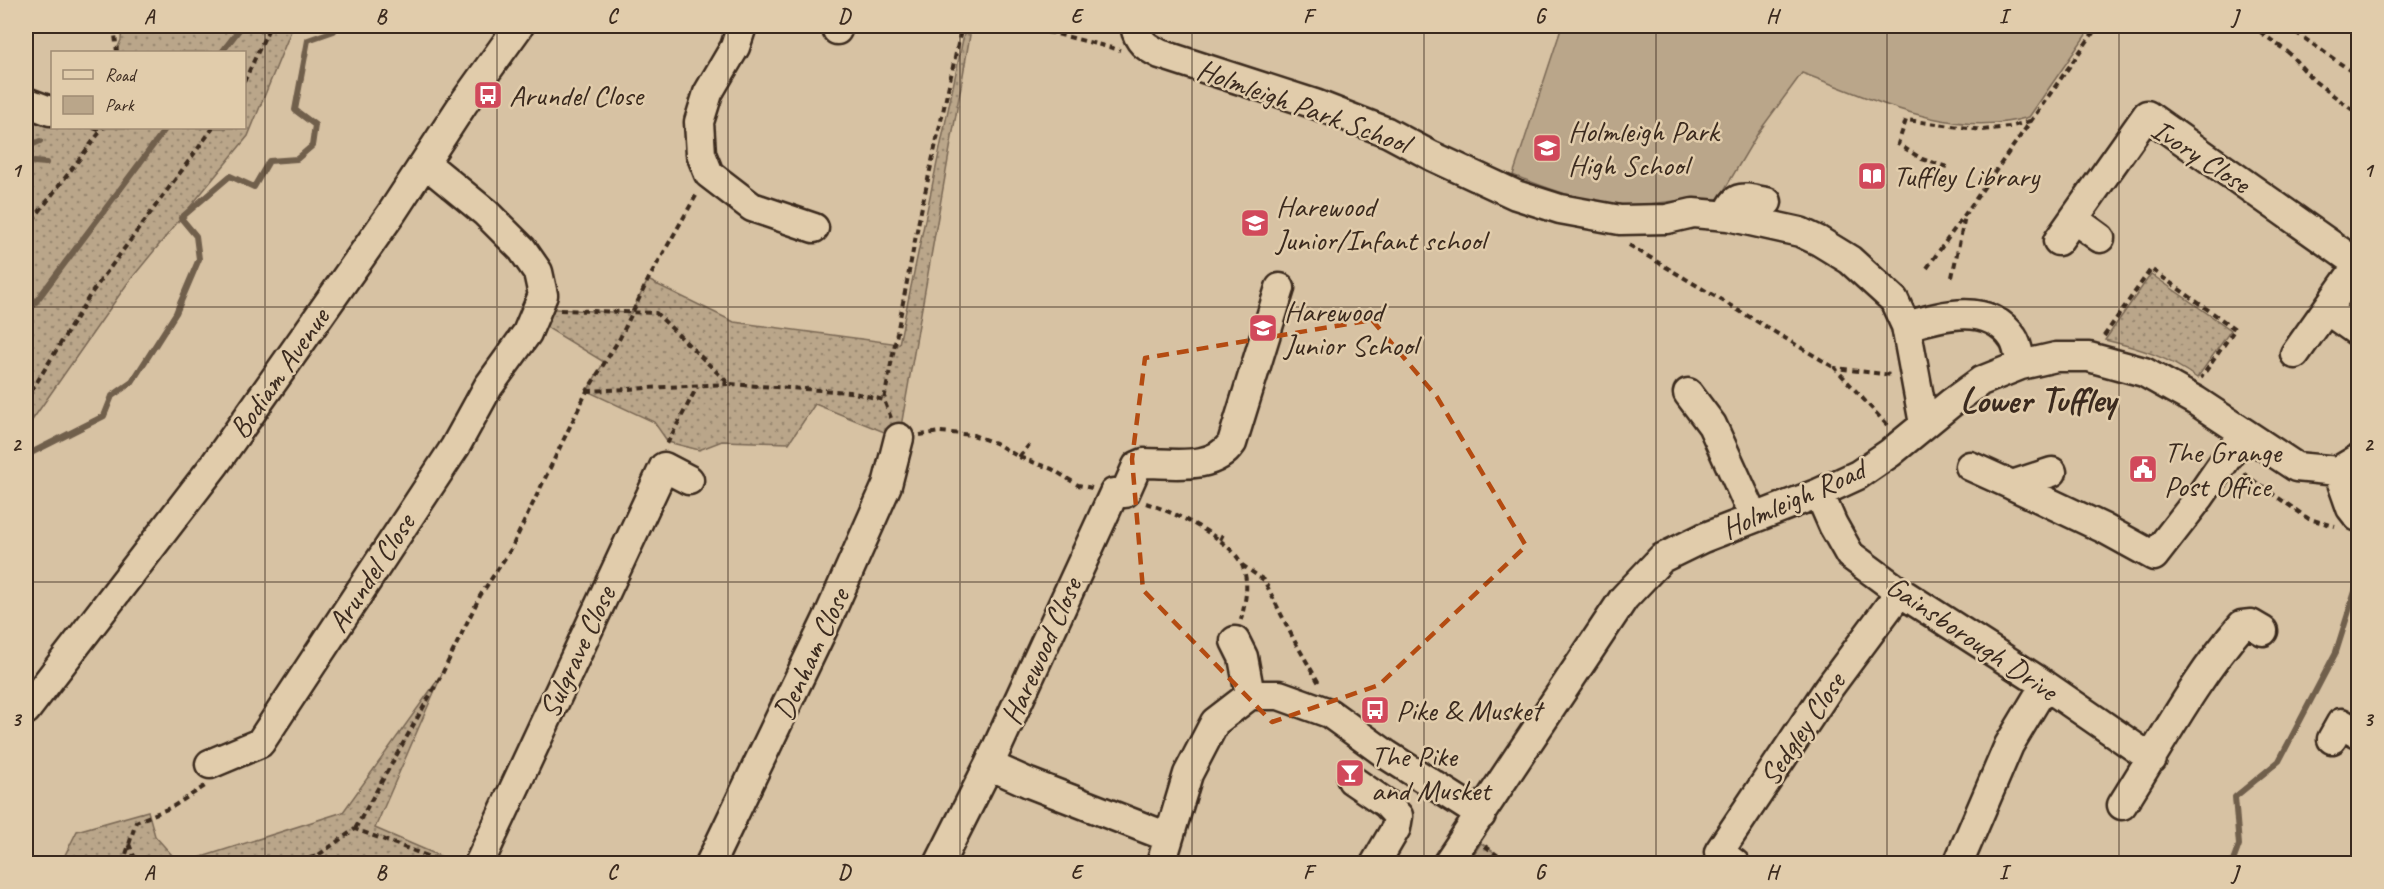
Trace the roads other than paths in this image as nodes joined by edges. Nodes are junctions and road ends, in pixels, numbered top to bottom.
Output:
1 (519, 26) edge
2 (742, 26) edge
3 (1140, 36) edge
4 (425, 163) junction
5 (1767, 202) dead end
6 (1728, 216) junction
7 (814, 228) dead end
8 (2100, 238) dead end
9 (2358, 264) edge
10 (1280, 288) dead end
11 (2327, 310) junction
12 (1906, 326) junction
13 (2358, 332) edge
14 (2295, 354) dead end
15 (2021, 365) junction
16 (1688, 393) dead end
17 (1914, 433) junction
18 (2244, 433) junction
19 (900, 438) road end
20 (2348, 465) edge
21 (1970, 466) dead end
22 (2052, 472) dead end
23 (689, 480) dead end
24 (2012, 485) junction
25 (1819, 493) junction
26 (1754, 518) junction
27 (2350, 522) edge
28 (1900, 592) junction
29 (2263, 631) dead end
30 (1235, 641) road end
31 (2045, 686) junction
32 (1250, 694) junction
33 (26, 710) edge
34 (2152, 759) junction
35 (210, 762) road end
36 (989, 765) junction
37 (1352, 780) dead end
38 (2122, 805) dead end
39 (1480, 815) junction
40 (1164, 850) edge
41 (479, 864) edge
42 (710, 864) edge
43 (939, 864) edge
44 (1375, 864) edge
45 (1447, 864) edge
46 (1735, 864) edge
47 (1958, 864) edge

1 - 4 street, Bodiam Avenue
2 - 7 street
3 - 6 street, Holmleigh Park School
4 - 33 street, Bodiam Avenue
4 - 35 street, Arundel Close
5 - 6 street
6 - 12 street, Holmleigh Park School
8 - 9 street, Ivory Close
9 - 11 street, Ivory Close
10 - 36 street, Harewood Close
11 - 13 street
11 - 14 street, Ivory Close
12 - 15 street
12 - 17 street, Holmleigh Park School
15 - 17 street, Holmleigh Road
15 - 18 street, Holmleigh Road
16 - 26 street
17 - 25 street, Holmleigh Road
18 - 20 street, Holmleigh Road
18 - 24 street
19 - 42 street, Denham Close
20 - 27 street
21 - 24 street
22 - 24 street
23 - 41 street, Sulgrave Close
25 - 26 street, Holmleigh Road
25 - 28 street, Gainsborough Drive
26 - 39 street, Holmleigh Road
28 - 31 street, Gainsborough Drive
28 - 46 street, Sedgley Close
29 - 34 street
30 - 32 street
31 - 34 street, Gainsborough Drive
31 - 47 street
32 - 39 street
32 - 40 street
34 - 38 street
36 - 40 street
36 - 43 street, Harewood Close
37 - 44 street
39 - 45 street, Holmleigh Road

